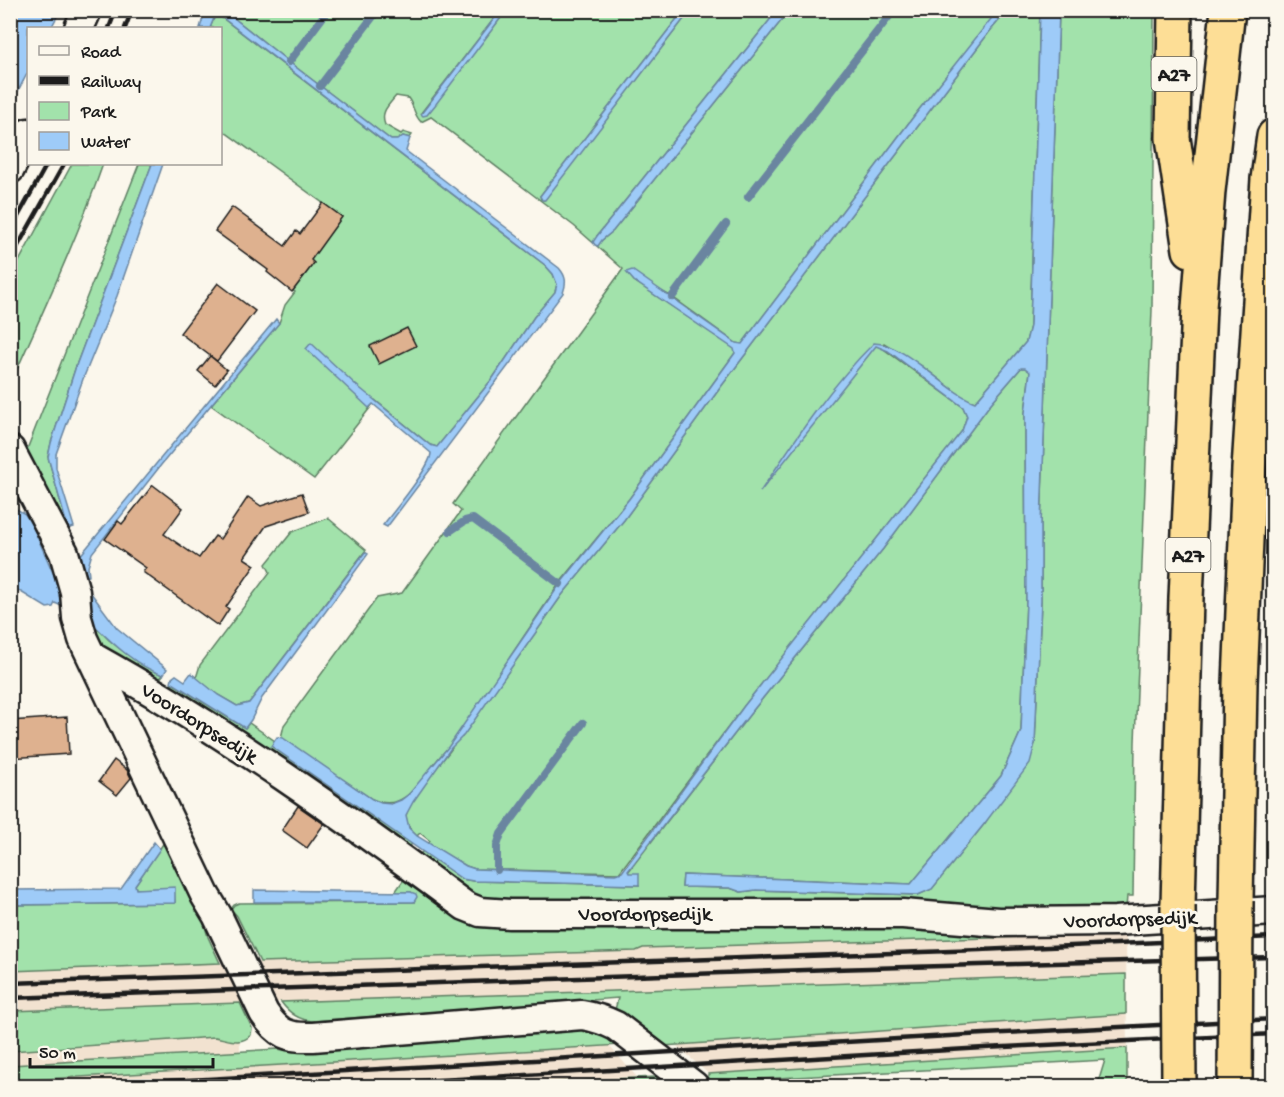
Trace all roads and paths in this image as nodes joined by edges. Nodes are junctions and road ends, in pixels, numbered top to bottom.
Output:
1 (87, 10) edge
2 (1175, 10) edge
3 (1228, 10) edge
4 (79, 27) edge
5 (27, 135) edge
6 (1274, 136) edge
7 (10, 169) edge
8 (1199, 308) junction
9 (10, 450) edge
10 (92, 657) junction
11 (1274, 911) edge
12 (694, 1086) edge
13 (1179, 1086) edge
14 (1235, 1086) edge

1 - 4 street
2 - 8 highway, A27
3 - 8 highway, A27
5 - 7 street
6 - 14 highway, bridge
8 - 13 highway, A27, bridge
9 - 10 street, Voordorpsedijk
10 - 11 street, Voordorpsedijk
10 - 12 street, Voordorpsedijk

